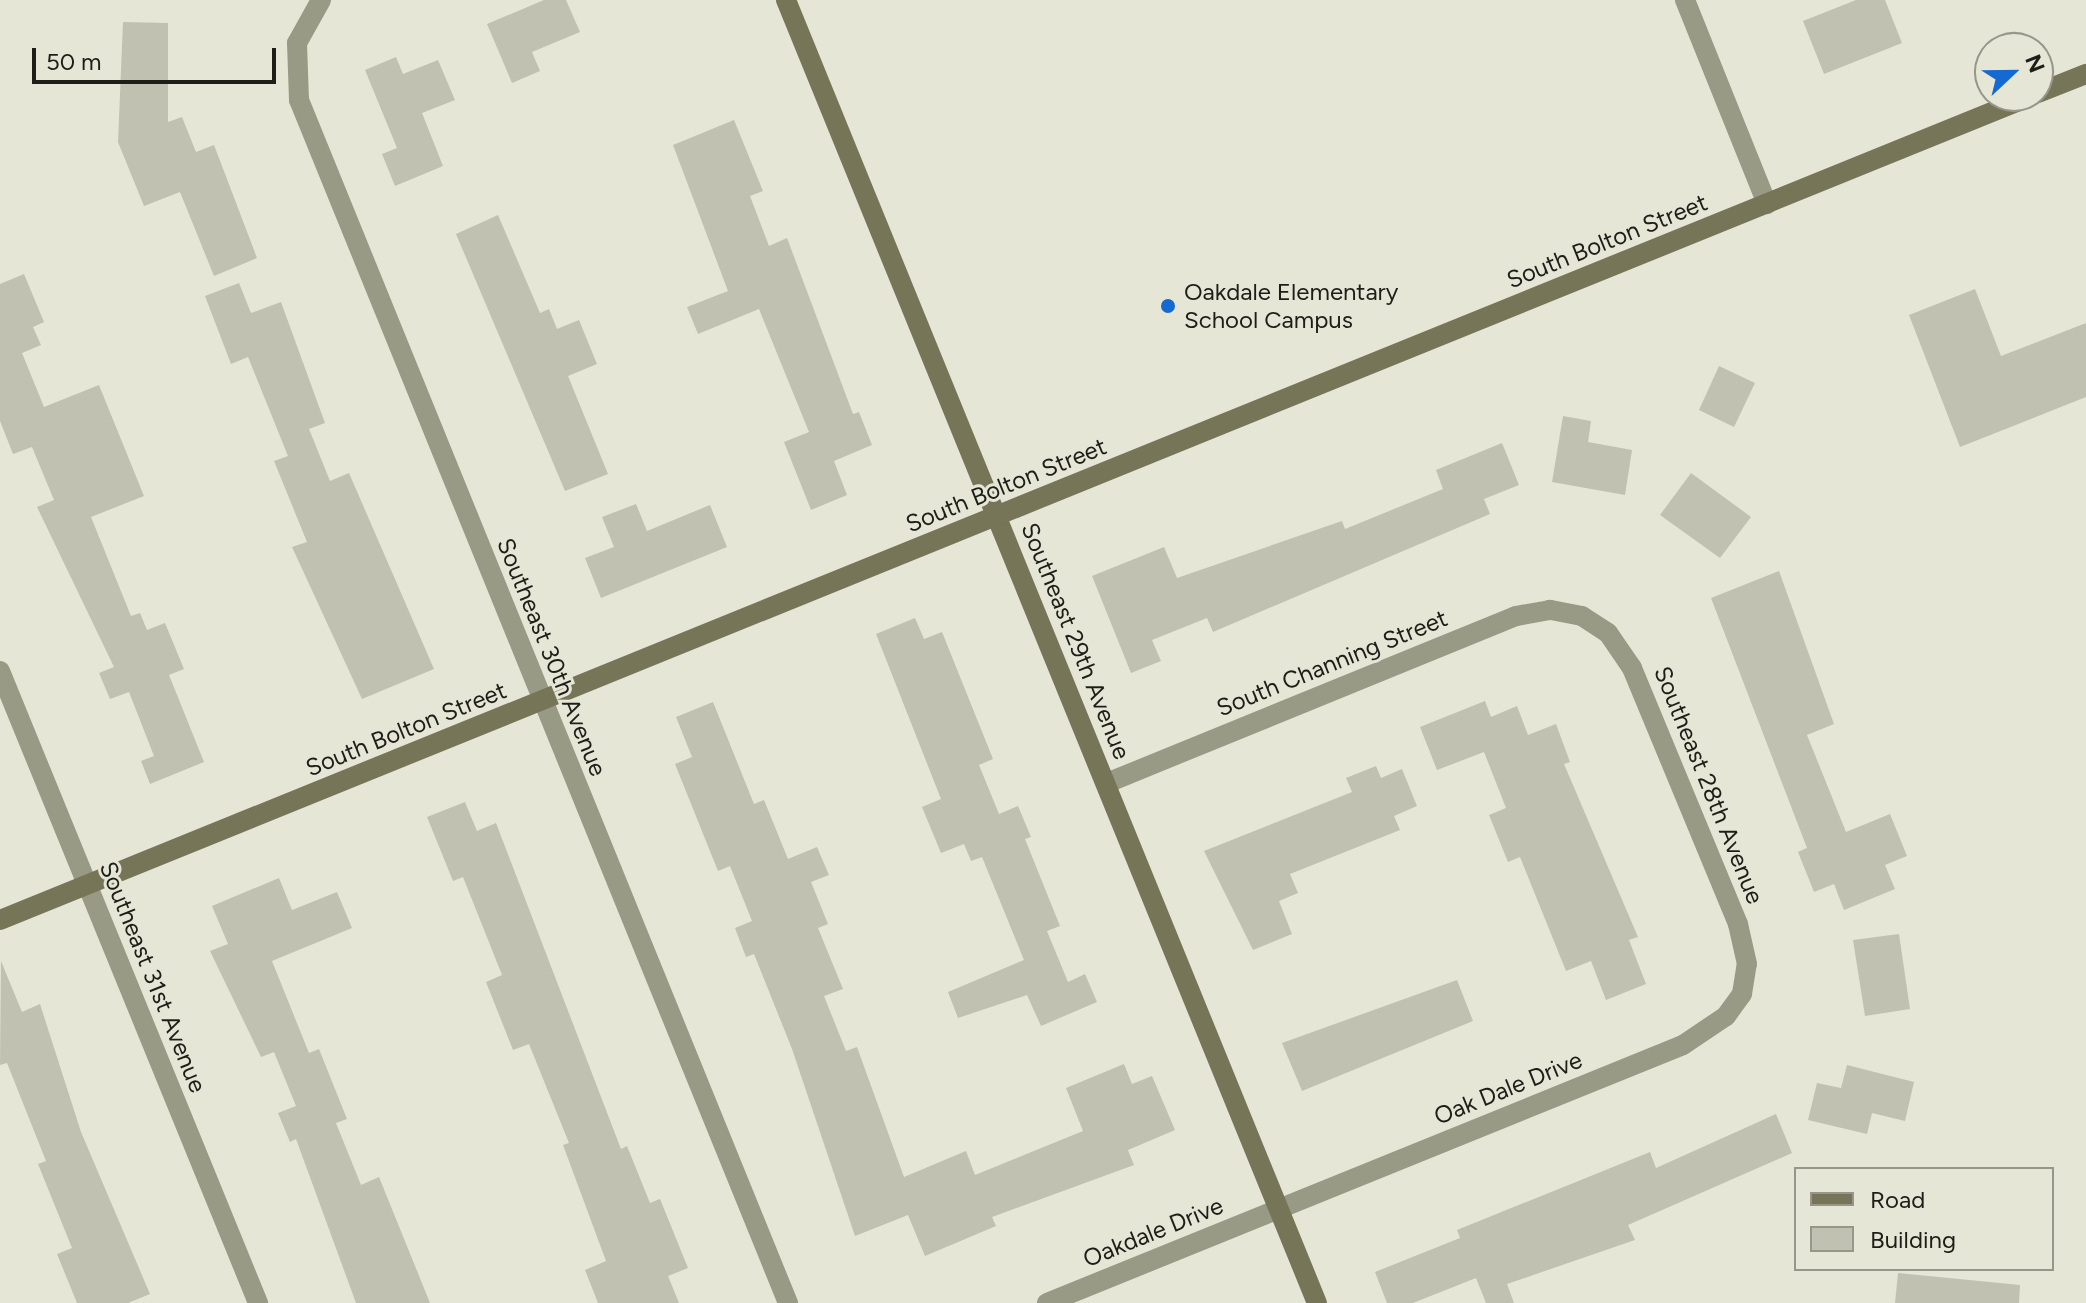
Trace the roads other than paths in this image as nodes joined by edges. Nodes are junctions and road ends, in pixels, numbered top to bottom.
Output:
1 (321, 0) edge
2 (786, 0) edge
3 (1685, 0) edge
4 (2086, 74) edge
5 (2054, 87) edge
6 (1992, 112) edge
7 (1767, 204) junction
8 (998, 517) junction
9 (1582, 616) joint
10 (0, 671) edge
11 (542, 702) junction
12 (1106, 783) junction
13 (87, 885) junction
14 (0, 920) edge
15 (1742, 994) joint
16 (1279, 1210) junction
17 (258, 1303) edge
18 (788, 1303) edge
19 (1047, 1303) edge
20 (1317, 1303) edge

1 - 11 street, Southeast 30th Avenue
2 - 8 street, Southeast 29th Avenue
3 - 7 street
4 - 5 street
6 - 7 street, South Bolton Street
7 - 8 street, South Bolton Street
8 - 11 street, South Bolton Street
8 - 12 street, Southeast 29th Avenue
9 - 12 street, South Channing Street
9 - 15 street, Southeast 28th Avenue
10 - 13 street, Southeast 31st Avenue
11 - 13 street, South Bolton Street
11 - 18 street, Southeast 30th Avenue
12 - 16 street, Southeast 29th Avenue
13 - 14 street, South Bolton Street
13 - 17 street, Southeast 31st Avenue
15 - 16 street, Oak Dale Drive
16 - 19 street, Oakdale Drive
16 - 20 street, Southeast 29th Avenue

